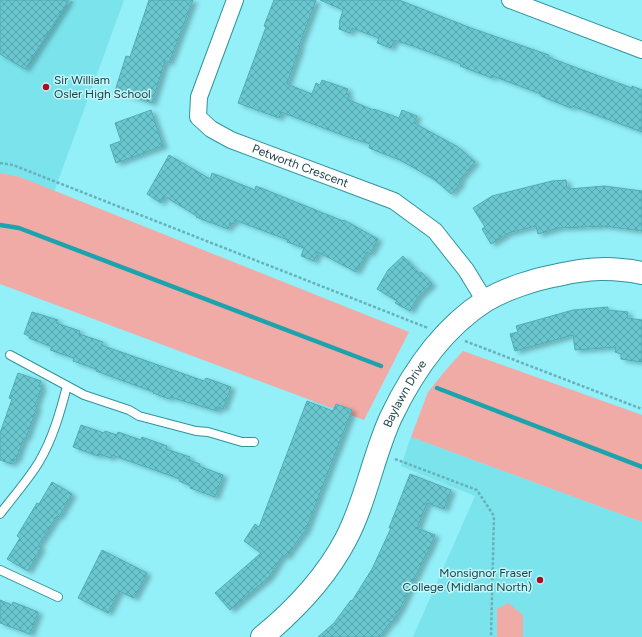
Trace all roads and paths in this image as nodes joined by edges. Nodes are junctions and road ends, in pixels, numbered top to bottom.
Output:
1 (73, 0) edge
2 (235, 0) edge
3 (510, 0) edge
4 (642, 50) edge
5 (30, 67) dead end
6 (0, 163) edge
7 (642, 274) edge
8 (485, 301) junction
9 (447, 334) junction
10 (10, 355) dead end
11 (67, 386) junction
12 (642, 409) edge
13 (254, 442) dead end
14 (378, 452) junction
15 (0, 514) edge
16 (0, 570) edge
17 (58, 597) dead end
18 (262, 637) edge
19 (491, 637) edge

1 - 5 path
2 - 8 street, Petworth Crescent
3 - 4 street
6 - 9 path
7 - 8 street, Baylawn Drive
8 - 9 street, Baylawn Drive
9 - 12 path
9 - 14 street, Baylawn Drive
10 - 11 lane
11 - 13 lane
11 - 15 lane
14 - 18 street, Baylawn Drive
14 - 19 path
16 - 17 lane

